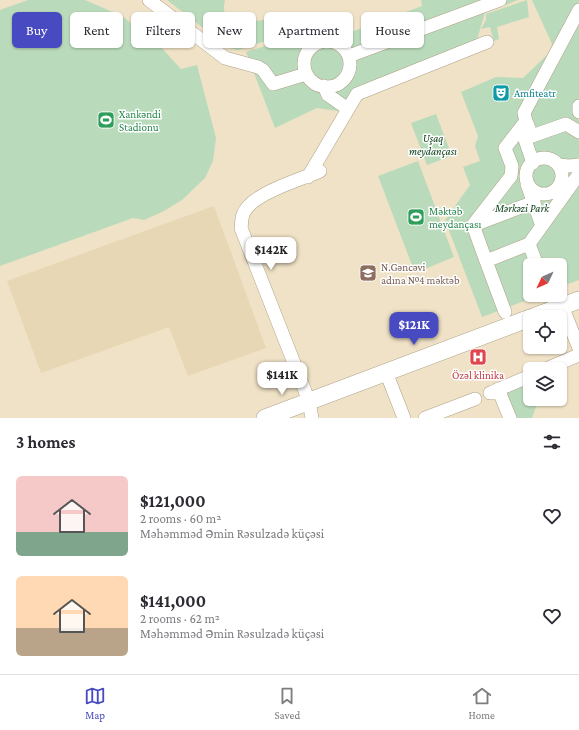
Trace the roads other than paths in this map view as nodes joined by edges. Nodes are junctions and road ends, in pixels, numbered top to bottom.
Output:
1 (150, 0) edge
2 (500, 0) edge
3 (579, 10) edge
4 (487, 42) dead end
5 (349, 56) junction
6 (306, 74) junction
7 (324, 86) junction
8 (579, 106) edge
9 (348, 109) junction
10 (579, 112) edge
11 (524, 125) junction
12 (579, 132) edge
13 (532, 136) junction
14 (512, 140) junction
15 (536, 161) junction
16 (558, 164) junction
17 (579, 165) edge
18 (320, 171) dead end
19 (579, 174) edge
20 (308, 177) junction
21 (527, 182) junction
22 (534, 202) junction
23 (473, 225) junction
24 (542, 226) junction
25 (529, 244) junction
26 (534, 258) edge
27 (486, 261) junction
28 (579, 300) edge
29 (562, 306) junction
30 (551, 310) edge
31 (504, 312) dead end
32 (523, 321) edge
33 (579, 348) edge
34 (579, 355) edge
35 (562, 362) edge
36 (386, 372) junction
37 (523, 379) edge
38 (475, 399) dead end
39 (310, 410) edge
40 (265, 418) edge
41 (404, 418) edge
42 (425, 418) edge
43 (510, 418) edge

1 - 6 street
2 - 5 street
3 - 11 street
4 - 9 street
5 - 6 street
5 - 7 street
6 - 7 street
7 - 9 street
8 - 10 street
9 - 20 street
11 - 13 street
11 - 14 street
11 - 15 street
12 - 13 street
13 - 15 street
14 - 21 street
14 - 23 street
15 - 16 street
15 - 21 street
16 - 17 street
16 - 21 street
18 - 20 street
19 - 24 street
20 - 39 street
21 - 22 street
22 - 23 street
22 - 24 street
23 - 27 street
24 - 25 street
25 - 26 street
25 - 27 street
27 - 31 street
28 - 29 main road
29 - 30 main road
29 - 33 street
32 - 36 main road
34 - 35 street
36 - 39 main road
36 - 41 street
37 - 43 street
38 - 42 street
39 - 40 main road

